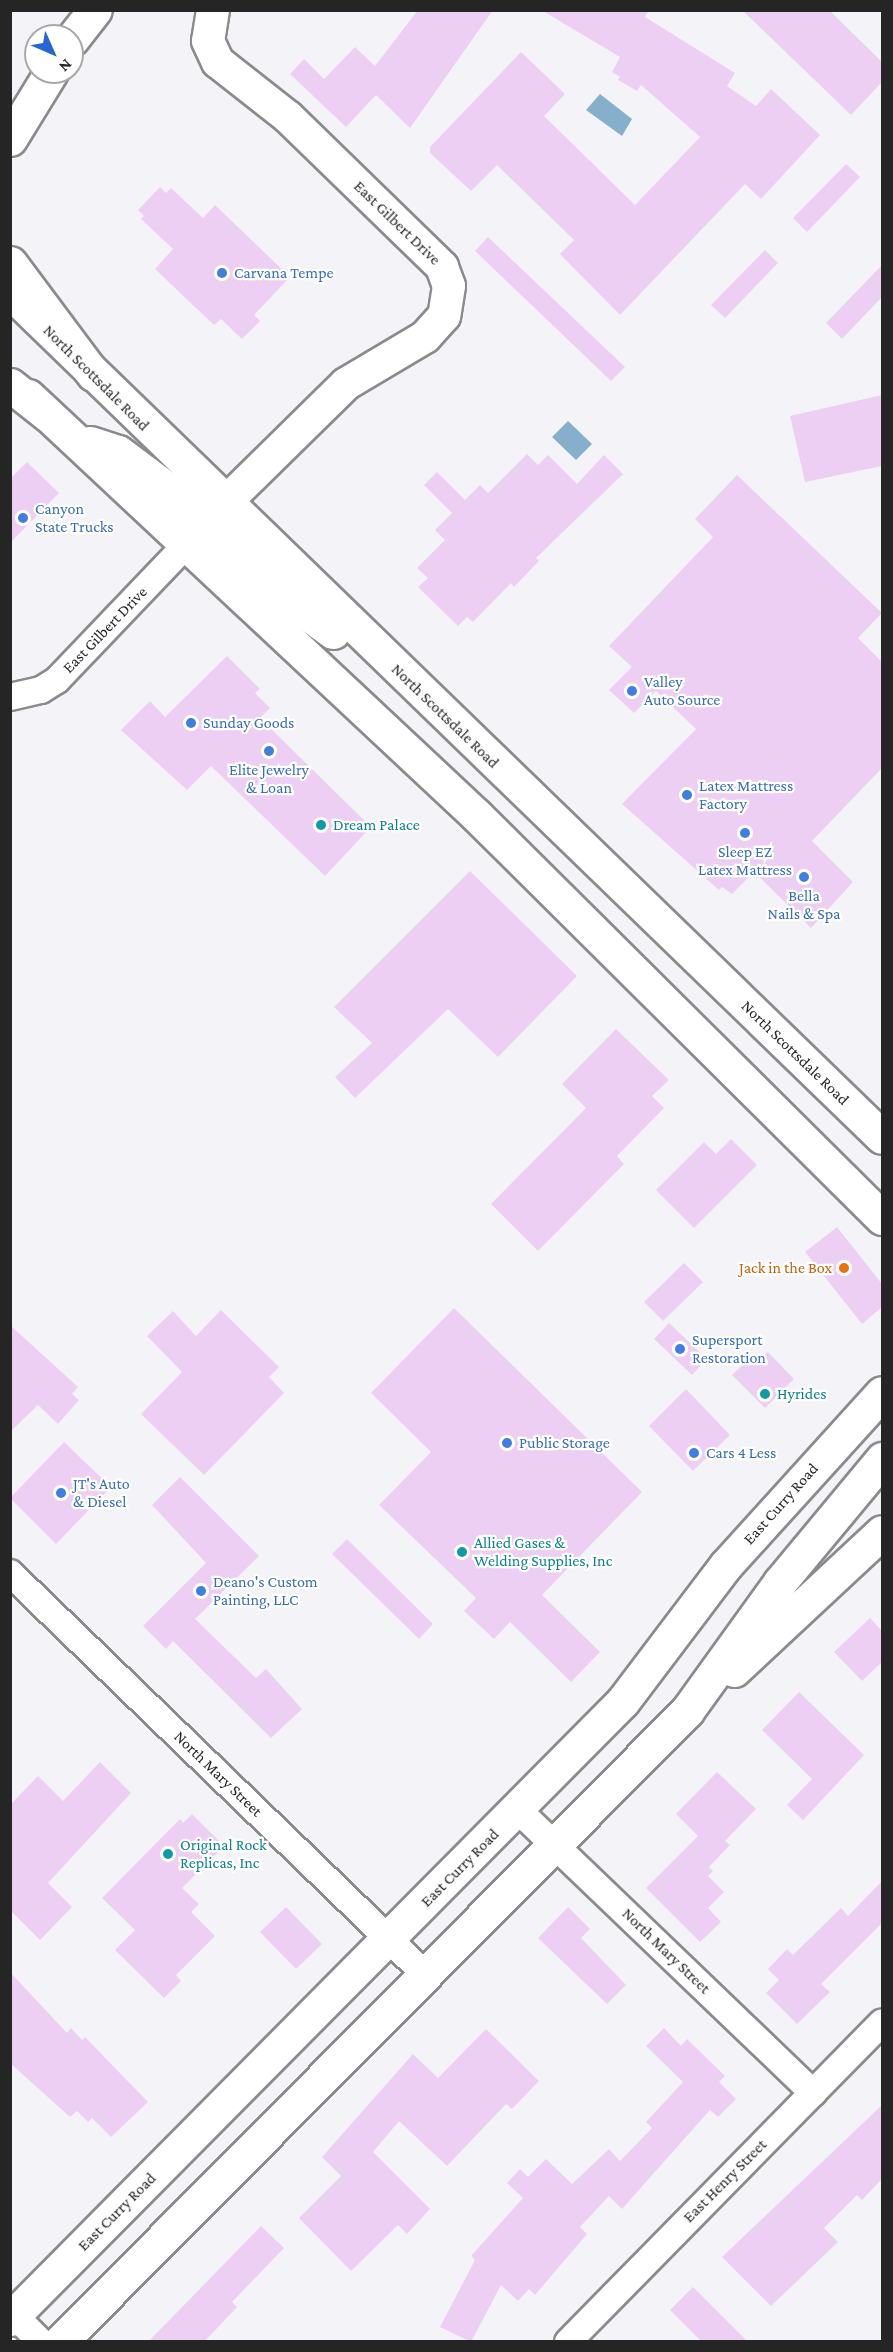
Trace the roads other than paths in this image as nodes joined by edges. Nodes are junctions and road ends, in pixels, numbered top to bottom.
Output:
1 (95, 10) edge
2 (213, 10) edge
3 (84, 24) edge
4 (28, 84) edge
5 (44, 84) edge
6 (10, 99) edge
7 (10, 139) edge
8 (10, 263) edge
9 (10, 292) edge
10 (93, 374) junction
11 (10, 379) edge
12 (10, 385) edge
13 (58, 425) junction
14 (225, 504) junction
15 (187, 544) junction
16 (400, 671) junction
17 (10, 697) edge
18 (882, 1137) edge
19 (882, 1218) edge
20 (882, 1393) edge
21 (882, 1459) edge
22 (882, 1532) edge
23 (10, 1573) edge
24 (687, 1711) junction
25 (519, 1810) junction
26 (555, 1845) junction
27 (388, 1939) junction
28 (426, 1975) junction
29 (882, 2022) edge
30 (813, 2092) junction
31 (12, 2317) edge
32 (41, 2342) edge
33 (60, 2342) edge
34 (568, 2342) edge

1 - 3 main road
2 - 14 street, East Gilbert Drive
4 - 6 main road
5 - 7 main road
8 - 10 main road
9 - 10 main road, North Scottsdale Road
10 - 14 main road, North Scottsdale Road
11 - 13 main road
12 - 13 main road
13 - 14 main road
13 - 15 main road
14 - 16 main road, North Scottsdale Road
15 - 16 main road
15 - 17 street, East Gilbert Drive
15 - 19 main road
16 - 18 main road, North Scottsdale Road
20 - 25 main road, East Curry Road
21 - 24 main road
22 - 24 main road
23 - 27 street, North Mary Street
24 - 26 main road
25 - 26 street, North Mary Street
25 - 27 main road, East Curry Road
26 - 28 main road
26 - 30 street, North Mary Street
27 - 28 street, North Mary Street
27 - 31 main road, East Curry Road
28 - 33 main road
29 - 30 street, East Henry Street
30 - 34 street, East Henry Street
31 - 32 street

